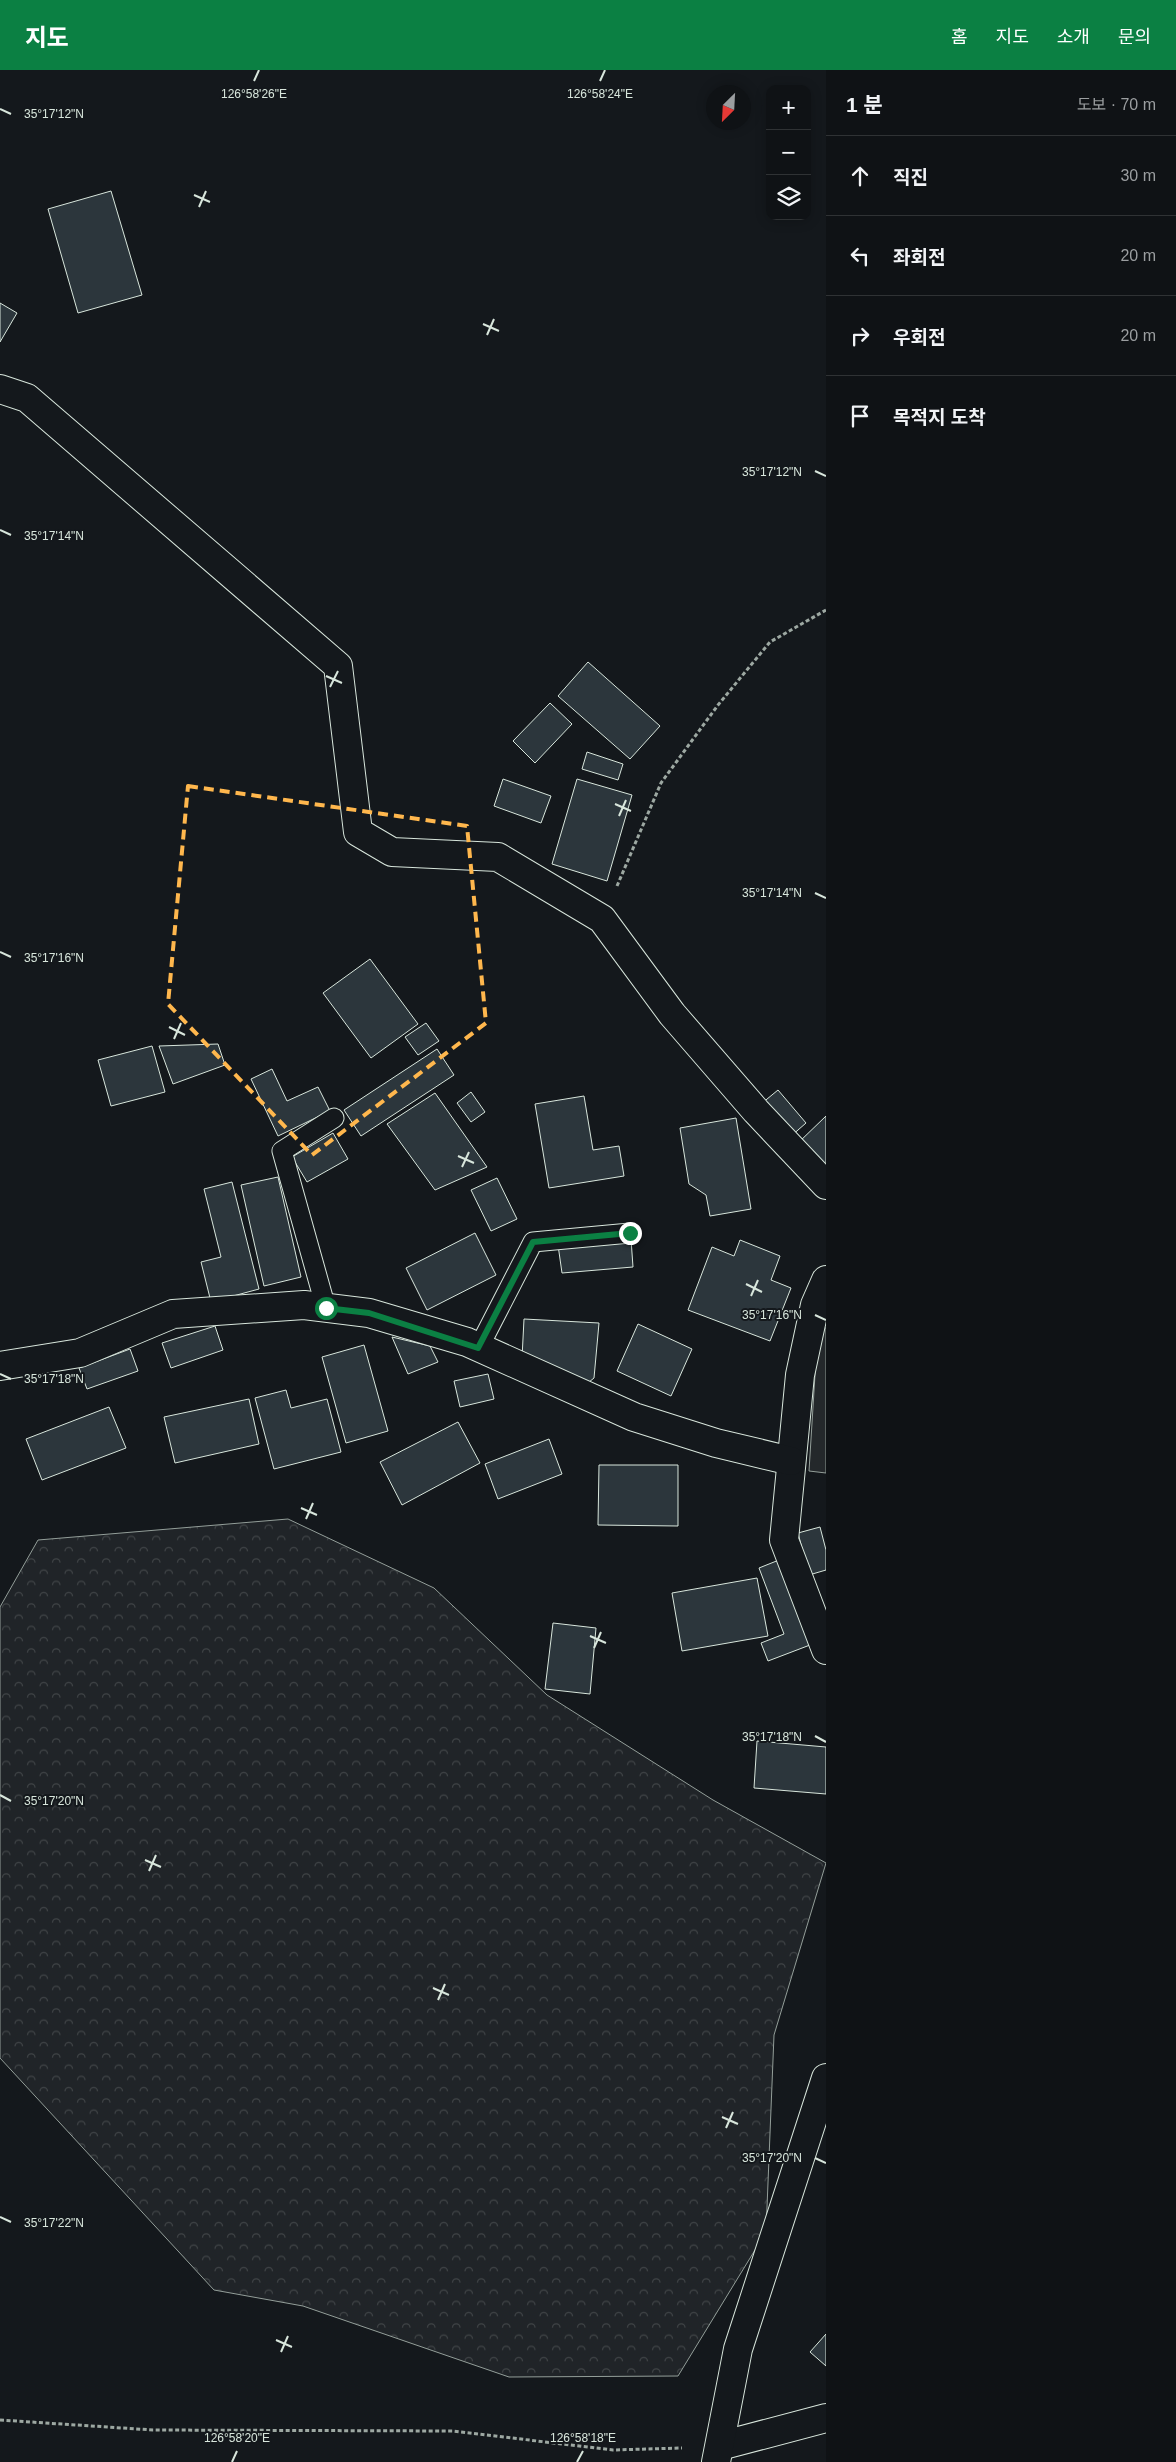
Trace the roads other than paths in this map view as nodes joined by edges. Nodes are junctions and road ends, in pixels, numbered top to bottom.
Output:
1 (0, 389) edge
2 (334, 1118) dead end
3 (826, 1185) edge
4 (630, 1233) dead end
5 (826, 1280) edge
6 (326, 1308) junction
7 (478, 1348) junction
8 (0, 1366) edge
9 (792, 1461) junction
10 (826, 1650) edge
11 (826, 2078) edge
12 (826, 2418) edge
13 (718, 2454) edge

1 - 3 street
2 - 6 lane
4 - 7 lane
5 - 9 street
6 - 7 street
6 - 8 street
7 - 9 street
9 - 10 street
11 - 13 street
12 - 13 street

